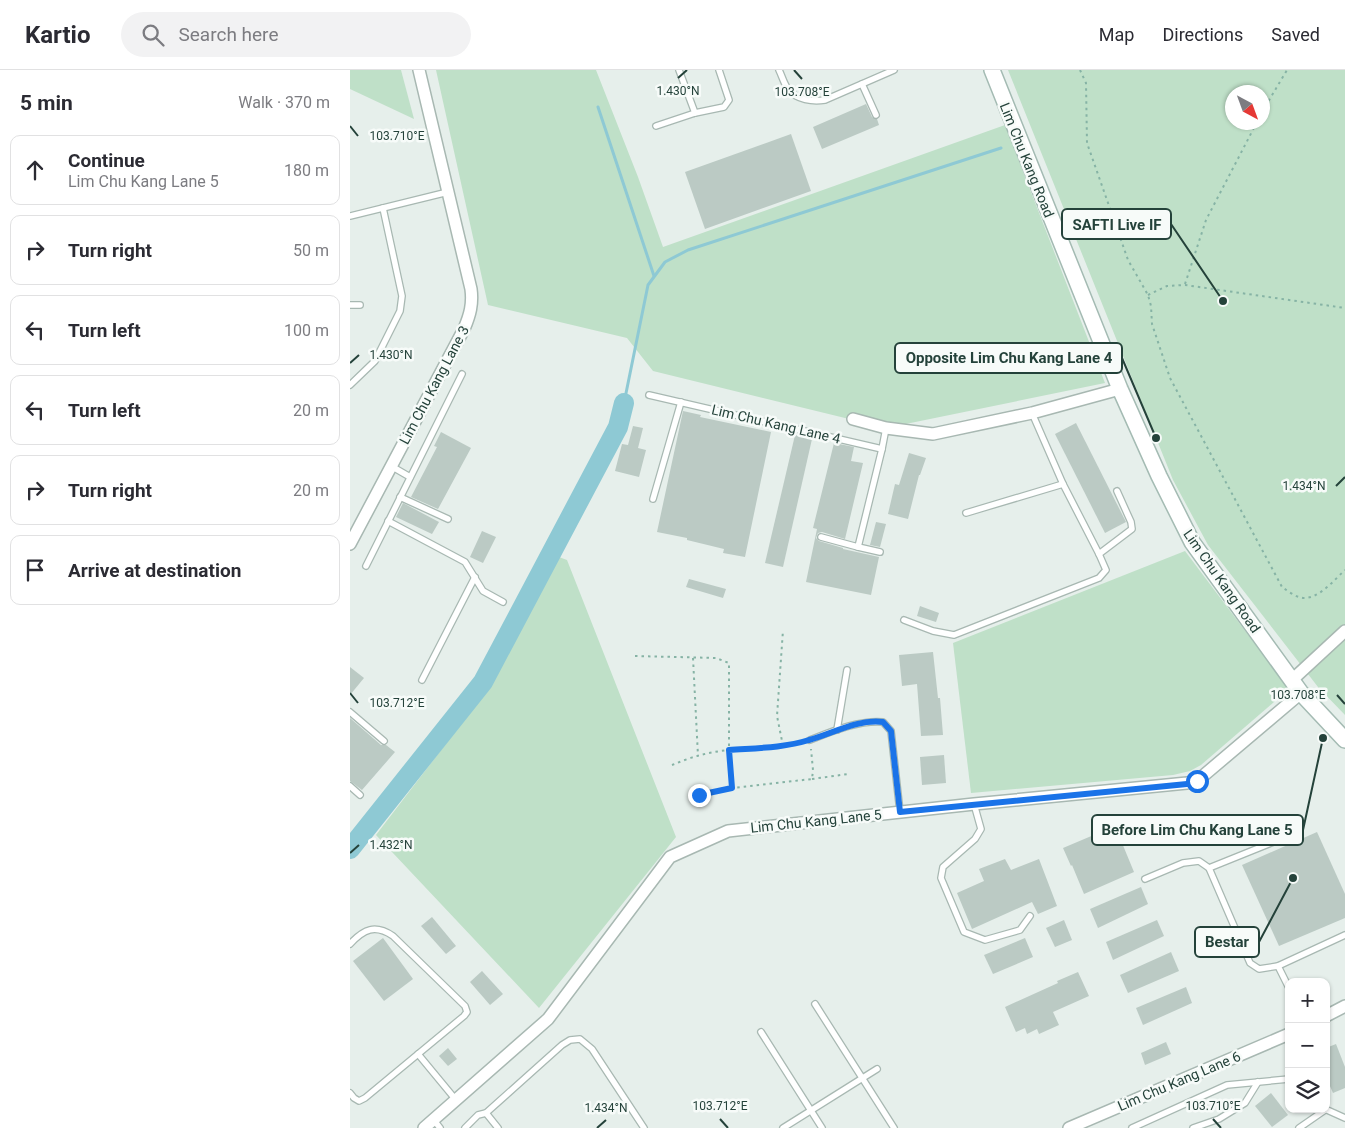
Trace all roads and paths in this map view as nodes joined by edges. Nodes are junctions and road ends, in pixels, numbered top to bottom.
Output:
1 (419, 70) edge
2 (679, 70) edge
3 (719, 70) edge
4 (779, 70) edge
5 (894, 70) edge
6 (992, 70) edge
7 (1080, 70) edge
8 (1287, 70) edge
9 (862, 84) junction
10 (1270, 99) edge
11 (695, 114) junction
12 (876, 115) dead end
13 (656, 126) dead end
14 (1252, 130) edge
15 (448, 192) junction
16 (383, 208) junction
17 (350, 216) edge
18 (1185, 285) junction
19 (1148, 295) junction
20 (350, 305) edge
21 (360, 305) dead end
22 (1345, 308) edge
23 (462, 374) dead end
24 (350, 385) edge
25 (1120, 388) junction
26 (648, 395) dead end
27 (681, 402) junction
28 (1032, 413) junction
29 (853, 419) dead end
30 (886, 428) junction
31 (882, 449) junction
32 (392, 466) junction
33 (410, 476) junction
34 (1062, 484) junction
35 (1117, 490) dead end
36 (400, 498) junction
37 (653, 499) dead end
38 (966, 513) dead end
39 (448, 520) dead end
40 (388, 521) junction
41 (822, 537) dead end
42 (350, 544) edge
43 (858, 547) junction
44 (880, 552) dead end
45 (1099, 554) junction
46 (366, 566) dead end
47 (1345, 570) edge
48 (475, 577) junction
49 (503, 602) dead end
50 (904, 620) dead end
51 (783, 630) dead end
52 (1345, 631) edge
53 (635, 656) dead end
54 (693, 657) junction
55 (847, 670) dead end
56 (422, 680) dead end
57 (1292, 680) junction
58 (1302, 692) junction
59 (350, 712) edge
60 (837, 730) junction
61 (810, 740) junction
62 (1345, 740) edge
63 (384, 741) dead end
64 (783, 746) junction
65 (729, 750) junction
66 (698, 756) junction
67 (672, 765) dead end
68 (848, 774) dead end
69 (812, 779) junction
70 (350, 786) edge
71 (732, 788) junction
72 (360, 795) dead end
73 (699, 795) dead end
74 (974, 804) junction
75 (900, 812) junction
76 (1281, 838) dead end
77 (1209, 868) junction
78 (1145, 879) dead end
79 (1030, 916) dead end
80 (1345, 935) edge
81 (350, 944) edge
82 (1278, 966) junction
83 (1285, 980) edge
84 (815, 1004) dead end
85 (1345, 1006) edge
86 (1330, 1014) edge
87 (761, 1032) dead end
88 (1285, 1036) edge
89 (418, 1054) junction
90 (877, 1069) dead end
91 (861, 1078) junction
92 (1285, 1079) edge
93 (1258, 1082) junction
94 (350, 1094) edge
95 (456, 1100) junction
96 (811, 1111) junction
97 (1330, 1111) edge
98 (486, 1113) junction
99 (1320, 1113) edge
100 (1345, 1118) edge
101 (437, 1124) edge
102 (424, 1128) edge
103 (465, 1128) edge
104 (498, 1128) edge
105 (644, 1128) edge
106 (783, 1128) edge
107 (822, 1128) edge
108 (894, 1128) edge
109 (1069, 1128) edge
110 (1132, 1128) edge
111 (1193, 1128) edge
112 (1299, 1128) edge

1 - 15 street, Lim Chu Kang Lane 3
2 - 11 lane
3 - 11 lane
4 - 9 lane
5 - 9 lane
6 - 25 main road, Lim Chu Kang Road
7 - 19 path
8 - 10 path
9 - 12 lane
11 - 13 lane
14 - 18 path
15 - 16 lane
15 - 32 street, Lim Chu Kang Lane 3
16 - 17 lane
16 - 24 lane
18 - 19 path
18 - 22 path
19 - 47 path
20 - 21 lane
23 - 33 lane
25 - 28 street, Lim Chu Kang Lane 4
25 - 57 main road, Lim Chu Kang Road
26 - 27 lane, Lim Chu Kang Lane 4
27 - 31 lane, Lim Chu Kang Lane 4
27 - 37 lane
28 - 30 street, Lim Chu Kang Lane 4
28 - 34 lane
29 - 30 street, Lim Chu Kang Lane 4
30 - 31 lane
31 - 43 lane
32 - 33 lane
32 - 42 street, Lim Chu Kang Lane 3
33 - 36 lane
34 - 38 lane
34 - 45 lane
35 - 45 lane
36 - 39 lane
36 - 40 lane
40 - 46 lane
40 - 48 lane
41 - 43 lane
43 - 44 lane
45 - 50 lane
48 - 49 lane
48 - 56 lane
51 - 64 path
52 - 57 street
53 - 54 path
54 - 65 path
54 - 66 path
55 - 60 lane
57 - 58 main road, Lim Chu Kang Road
58 - 62 main road, Lim Chu Kang Road
58 - 74 street, Lim Chu Kang Lane 5
59 - 63 lane
60 - 61 lane
60 - 75 lane
61 - 64 path
61 - 69 path
64 - 65 path
65 - 66 path
65 - 71 path
66 - 67 path
68 - 69 path
69 - 71 path
70 - 72 lane
71 - 73 path
74 - 75 street, Lim Chu Kang Lane 5
74 - 79 lane
75 - 95 street, Lim Chu Kang Lane 5
76 - 77 lane
77 - 78 lane
77 - 82 lane
80 - 82 lane
81 - 89 lane
82 - 83 lane
84 - 91 lane
85 - 86 street
87 - 96 lane
88 - 109 street, Lim Chu Kang Lane 6
89 - 94 lane
89 - 95 lane
90 - 91 lane
91 - 96 lane
91 - 108 lane
92 - 93 lane
93 - 110 lane
93 - 111 lane
95 - 101 street, Lim Chu Kang Lane 5
96 - 106 lane
96 - 107 lane
97 - 100 lane
98 - 103 lane
98 - 104 lane
98 - 105 lane
99 - 112 lane
101 - 102 street, Lim Chu Kang Lane 5

